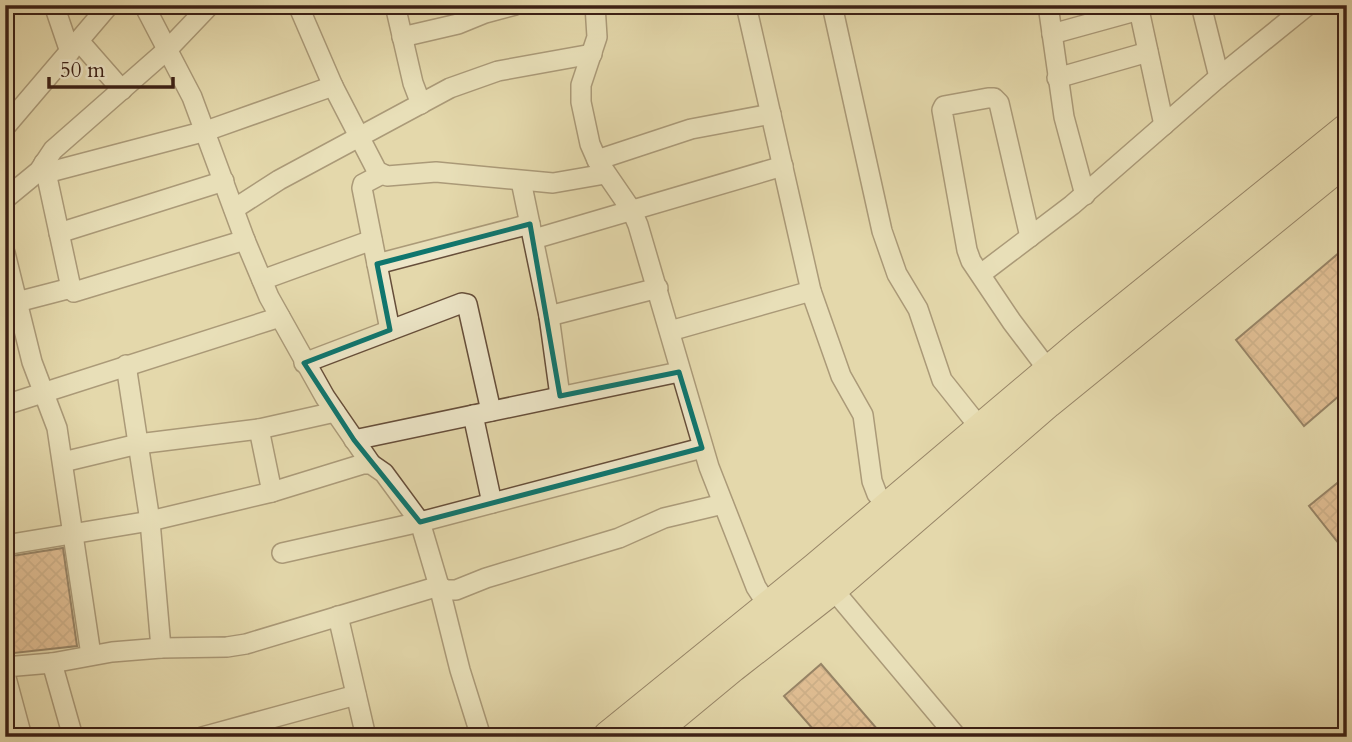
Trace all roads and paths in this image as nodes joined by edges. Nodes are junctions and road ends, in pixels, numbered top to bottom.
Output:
1 (54, 5) edge
2 (109, 5) edge
3 (144, 5) edge
4 (210, 5) edge
5 (298, 5) edge
6 (395, 5) edge
7 (515, 5) edge
8 (595, 5) edge
9 (746, 5) edge
10 (832, 5) edge
11 (1048, 5) edge
12 (1200, 5) edge
13 (1308, 5) edge
14 (1139, 8) edge
15 (470, 12) edge
16 (1286, 13) edge
17 (1052, 34) junction
18 (402, 37) junction
19 (74, 47) junction
20 (168, 49) junction
21 (1148, 52) junction
22 (592, 54) junction
23 (1219, 77) junction
24 (1057, 78) junction
25 (333, 86) junction
26 (122, 90) junction
27 (421, 104) junction
28 (771, 114) junction
29 (7, 119) edge
30 (1164, 125) junction
31 (1347, 130) edge
32 (206, 131) junction
33 (359, 137) junction
34 (1347, 158) edge
35 (783, 166) junction
36 (601, 167) junction
37 (45, 168) junction
38 (382, 174) junction
39 (224, 181) junction
40 (521, 181) junction
41 (1084, 195) junction
42 (6, 198) edge
43 (233, 209) junction
44 (632, 211) junction
45 (532, 232) junction
46 (60, 233) junction
47 (1030, 237) junction
48 (245, 240) junction
49 (372, 240) junction
50 (5, 253) edge
51 (377, 264) junction
52 (981, 274) junction
53 (262, 280) junction
54 (71, 288) junction
55 (658, 288) junction
56 (811, 290) junction
57 (14, 313) edge
58 (549, 316) junction
59 (281, 317) junction
60 (390, 330) junction
61 (670, 331) junction
62 (304, 363) junction
63 (126, 365) junction
64 (1049, 371) junction
65 (679, 372) junction
66 (42, 392) junction
67 (561, 396) junction
68 (5, 405) edge
69 (335, 412) junction
70 (482, 413) junction
71 (259, 429) junction
72 (981, 429) junction
73 (354, 440) junction
74 (138, 444) junction
75 (702, 448) junction
76 (63, 462) junction
77 (371, 464) junction
78 (272, 492) junction
79 (492, 503) junction
80 (723, 504) junction
81 (888, 508) junction
82 (150, 521) junction
83 (420, 522) junction
84 (73, 533) junction
85 (5, 545) edge
86 (282, 553) dead end
87 (824, 579) junction
88 (439, 586) junction
89 (769, 607) junction
90 (338, 616) junction
91 (161, 648) junction
92 (91, 655) junction
93 (52, 663) junction
94 (5, 667) edge
95 (5, 674) edge
96 (356, 695) junction
97 (22, 737) edge
98 (74, 737) edge
99 (202, 737) edge
100 (366, 737) edge
101 (481, 737) edge
102 (609, 737) edge
103 (646, 737) edge
104 (957, 737) edge

1 - 19 street
2 - 19 street
3 - 20 street
4 - 20 street
5 - 25 street
6 - 18 street
7 - 15 street
8 - 22 street
9 - 28 street
10 - 72 street
11 - 17 street
12 - 23 street
13 - 16 street
14 - 17 street
14 - 21 street
15 - 18 street
16 - 23 street
17 - 24 street
18 - 27 street
19 - 26 street
19 - 29 street
20 - 26 street
20 - 32 street
21 - 24 street
21 - 30 street
22 - 27 street
22 - 36 street
23 - 30 street
24 - 41 street
25 - 32 street
25 - 33 street
26 - 37 street
27 - 33 street
28 - 35 street
28 - 36 street
30 - 41 street
31 - 64 main road
32 - 37 street
32 - 39 street
33 - 38 street
33 - 43 street
34 - 87 main road
35 - 44 street
35 - 56 street
36 - 40 street
36 - 44 street
37 - 42 street
37 - 46 street
38 - 40 street
38 - 49 street
39 - 43 street
39 - 46 street
40 - 45 street
41 - 47 street
43 - 48 street
44 - 45 street
44 - 55 street
45 - 51 street
45 - 58 street
46 - 54 street
47 - 52 street
47 - 52 street
48 - 53 street
48 - 54 street
49 - 51 street
49 - 53 street
50 - 57 street
51 - 60 street
52 - 64 street
53 - 59 street
54 - 57 street
55 - 58 street
55 - 61 street
56 - 61 street
56 - 81 street
57 - 66 street
58 - 67 street
59 - 62 street
59 - 63 street
60 - 62 street
60 - 70 street
61 - 65 street
62 - 69 street
63 - 66 street
63 - 74 street
64 - 72 main road
65 - 67 street
65 - 75 street
66 - 68 street
66 - 76 street
67 - 70 street
69 - 71 street
69 - 73 street
70 - 73 street
70 - 79 street
71 - 74 street
71 - 78 street
72 - 81 main road
73 - 77 street
74 - 76 street
74 - 82 street
75 - 79 street
75 - 80 street
76 - 84 street
77 - 78 street
77 - 83 street
78 - 82 street
79 - 83 street
80 - 88 street
80 - 89 street
81 - 87 main road
82 - 84 street
82 - 91 street
83 - 86 street
83 - 88 street
84 - 85 street
84 - 92 street
87 - 89 main road
87 - 103 main road
87 - 104 street
88 - 90 street
88 - 101 street
89 - 102 main road
90 - 91 street
90 - 96 street
91 - 92 street
92 - 93 street
93 - 94 street
93 - 98 street
95 - 97 street
96 - 99 street
96 - 100 street

